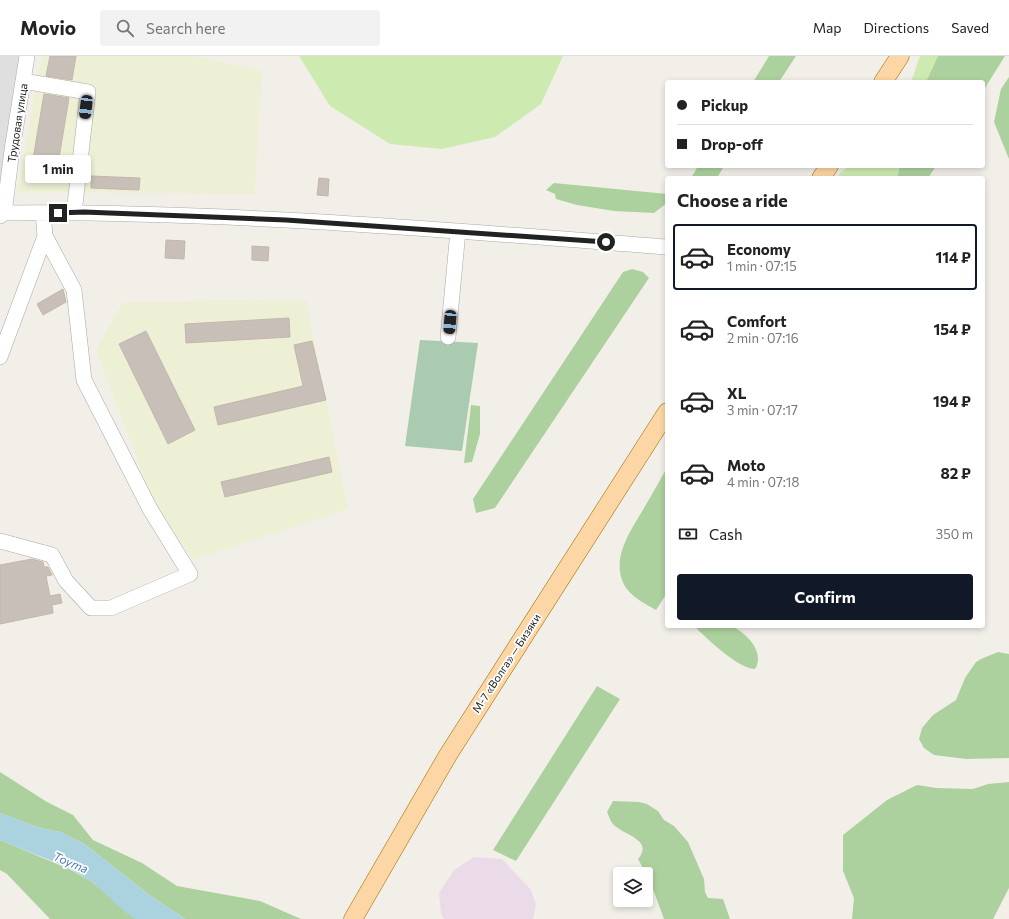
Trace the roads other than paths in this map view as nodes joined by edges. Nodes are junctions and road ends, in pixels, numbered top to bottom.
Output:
1 (27, 56) edge
2 (900, 56) edge
3 (885, 80) edge
4 (23, 81) junction
5 (43, 213) junction
6 (74, 213) junction
7 (2, 214) edge
8 (458, 231) junction
9 (44, 236) junction
10 (665, 247) edge
11 (448, 337) dead end
12 (0, 357) edge
13 (665, 415) edge
14 (0, 541) edge
15 (353, 919) edge

1 - 4 street, Трудовая улица
2 - 3 main road
4 - 6 street
4 - 7 street, Трудовая улица
5 - 6 street
5 - 7 street
5 - 9 street
6 - 8 street
8 - 10 street
8 - 11 street
9 - 12 street
9 - 14 street
13 - 15 main road, М-7 «Волга» — Бизяки

